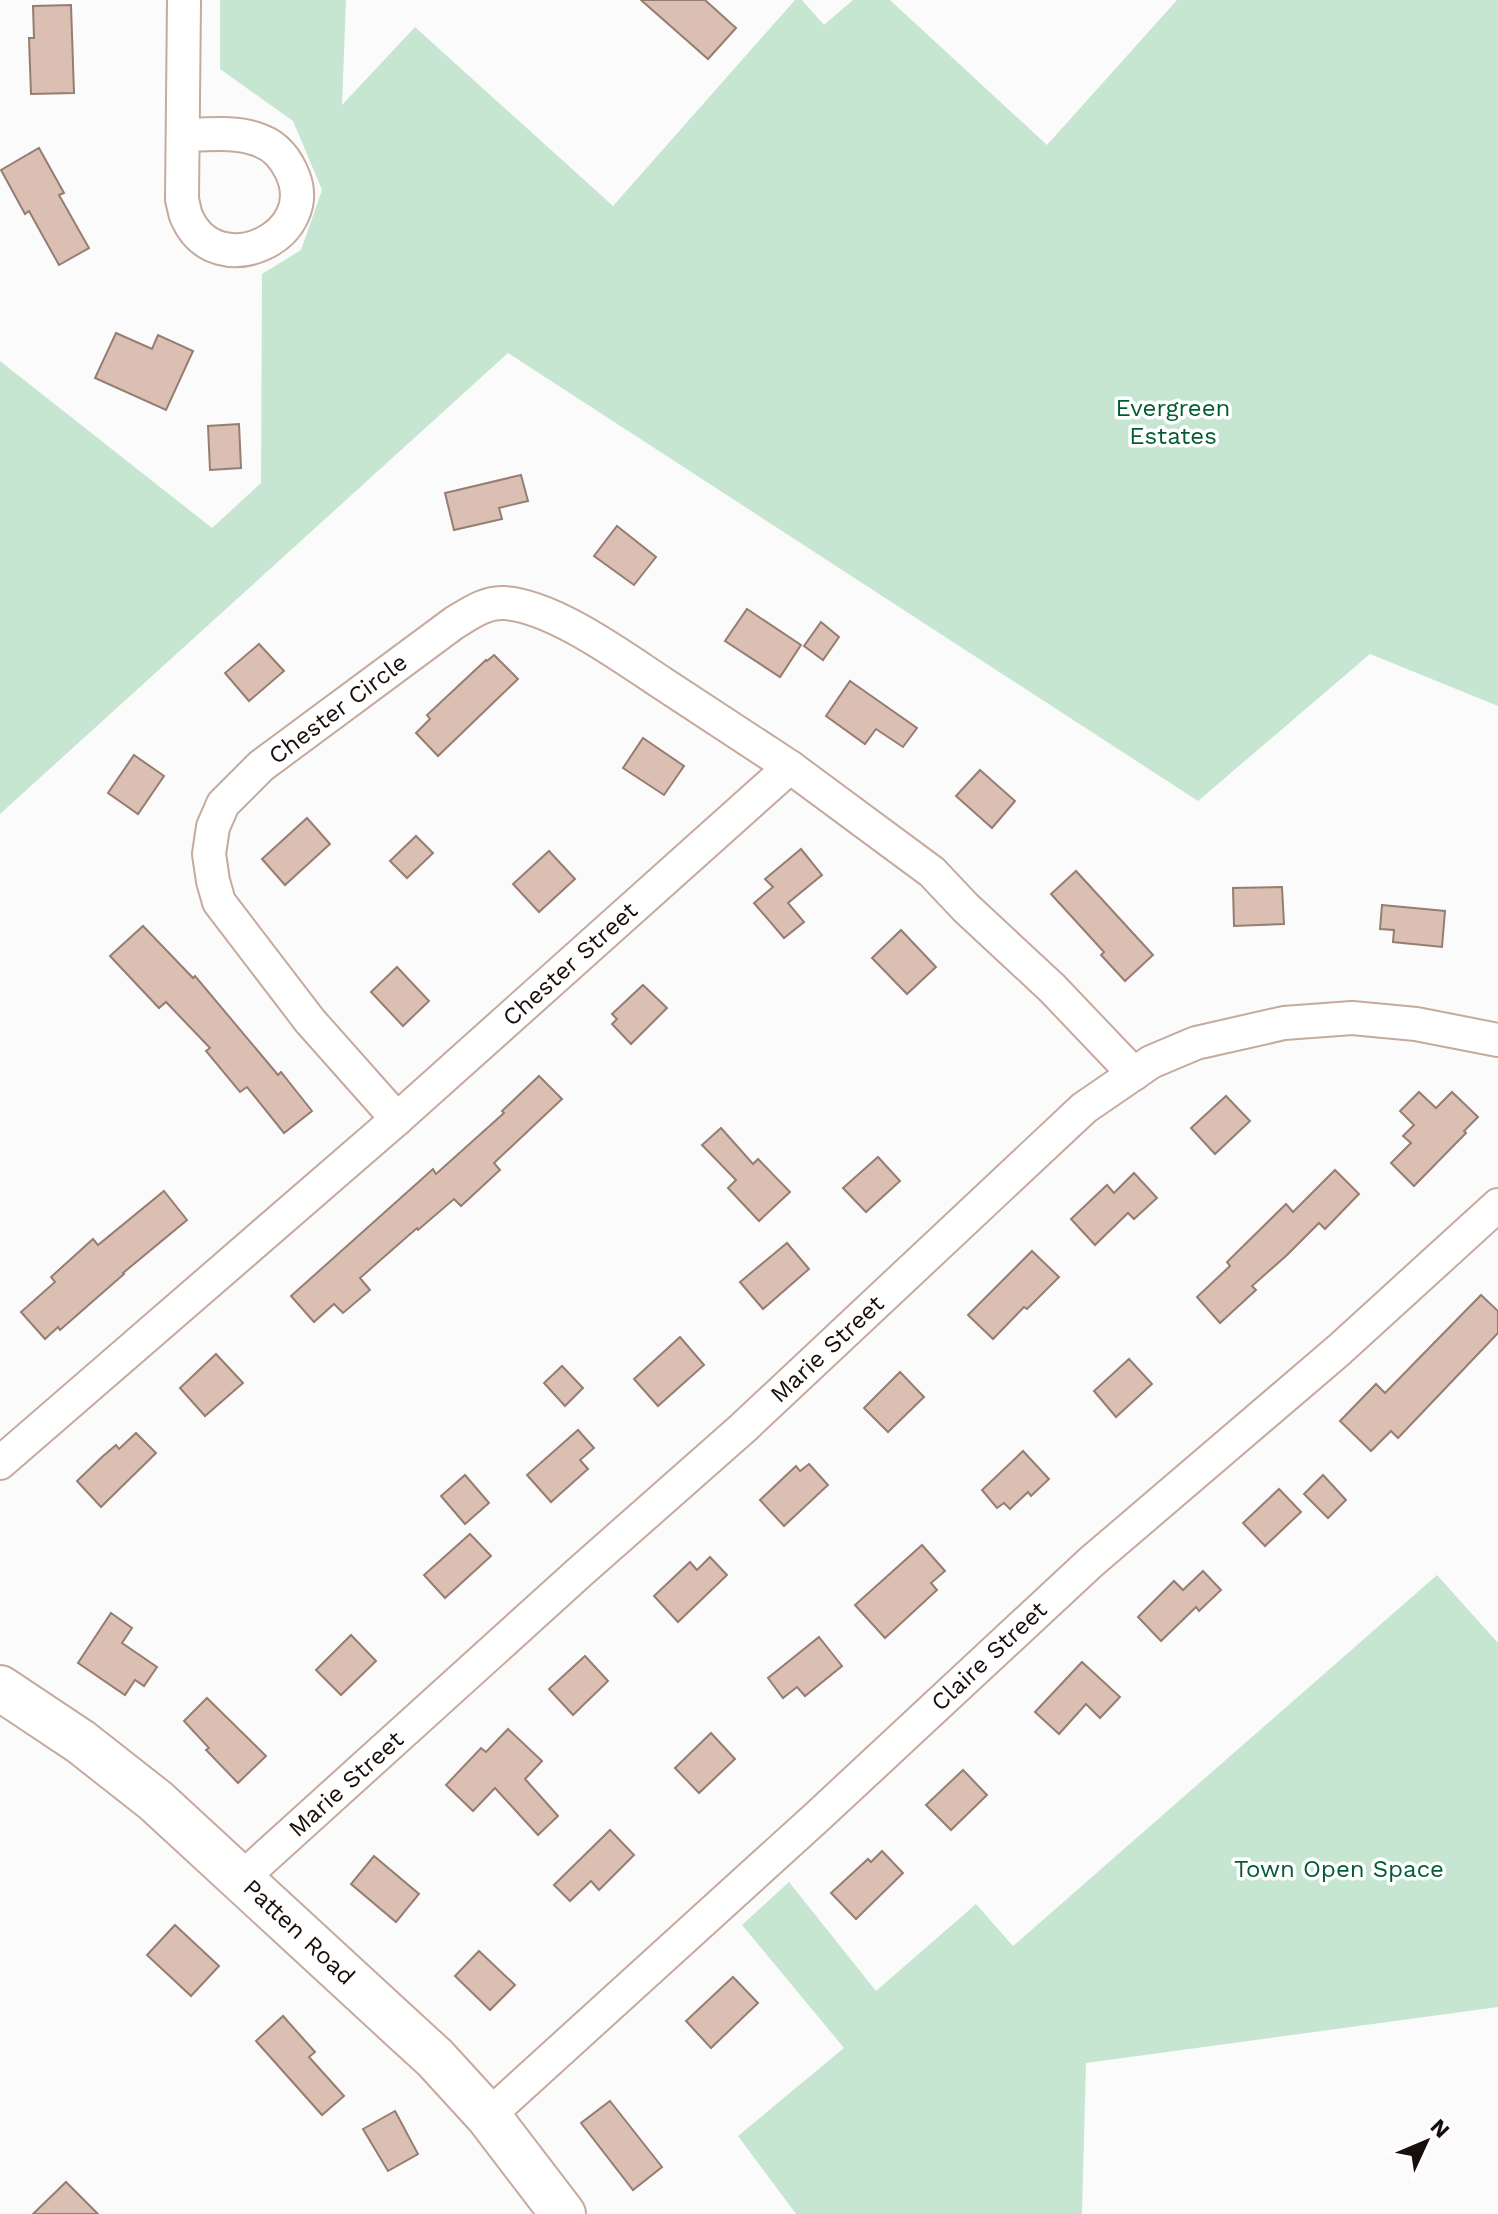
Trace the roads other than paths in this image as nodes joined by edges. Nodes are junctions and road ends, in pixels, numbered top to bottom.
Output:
1 (184, 0) edge
2 (183, 135) dead end
3 (790, 767) junction
4 (1498, 1040) edge
5 (1134, 1074) junction
6 (397, 1119) junction
7 (1498, 1205) edge
8 (0, 1463) edge
9 (0, 1688) edge
10 (242, 1878) junction
11 (488, 2116) junction
12 (563, 2214) edge

1 - 2 street
3 - 5 street
3 - 6 street, Chester Street
3 - 6 street, Chester Circle
4 - 5 street, Marie Street
5 - 10 street, Marie Street
6 - 8 street, Chester Street
7 - 11 street, Claire Street
9 - 10 street, Patten Road
10 - 11 street, Patten Road
11 - 12 street, Patten Road

